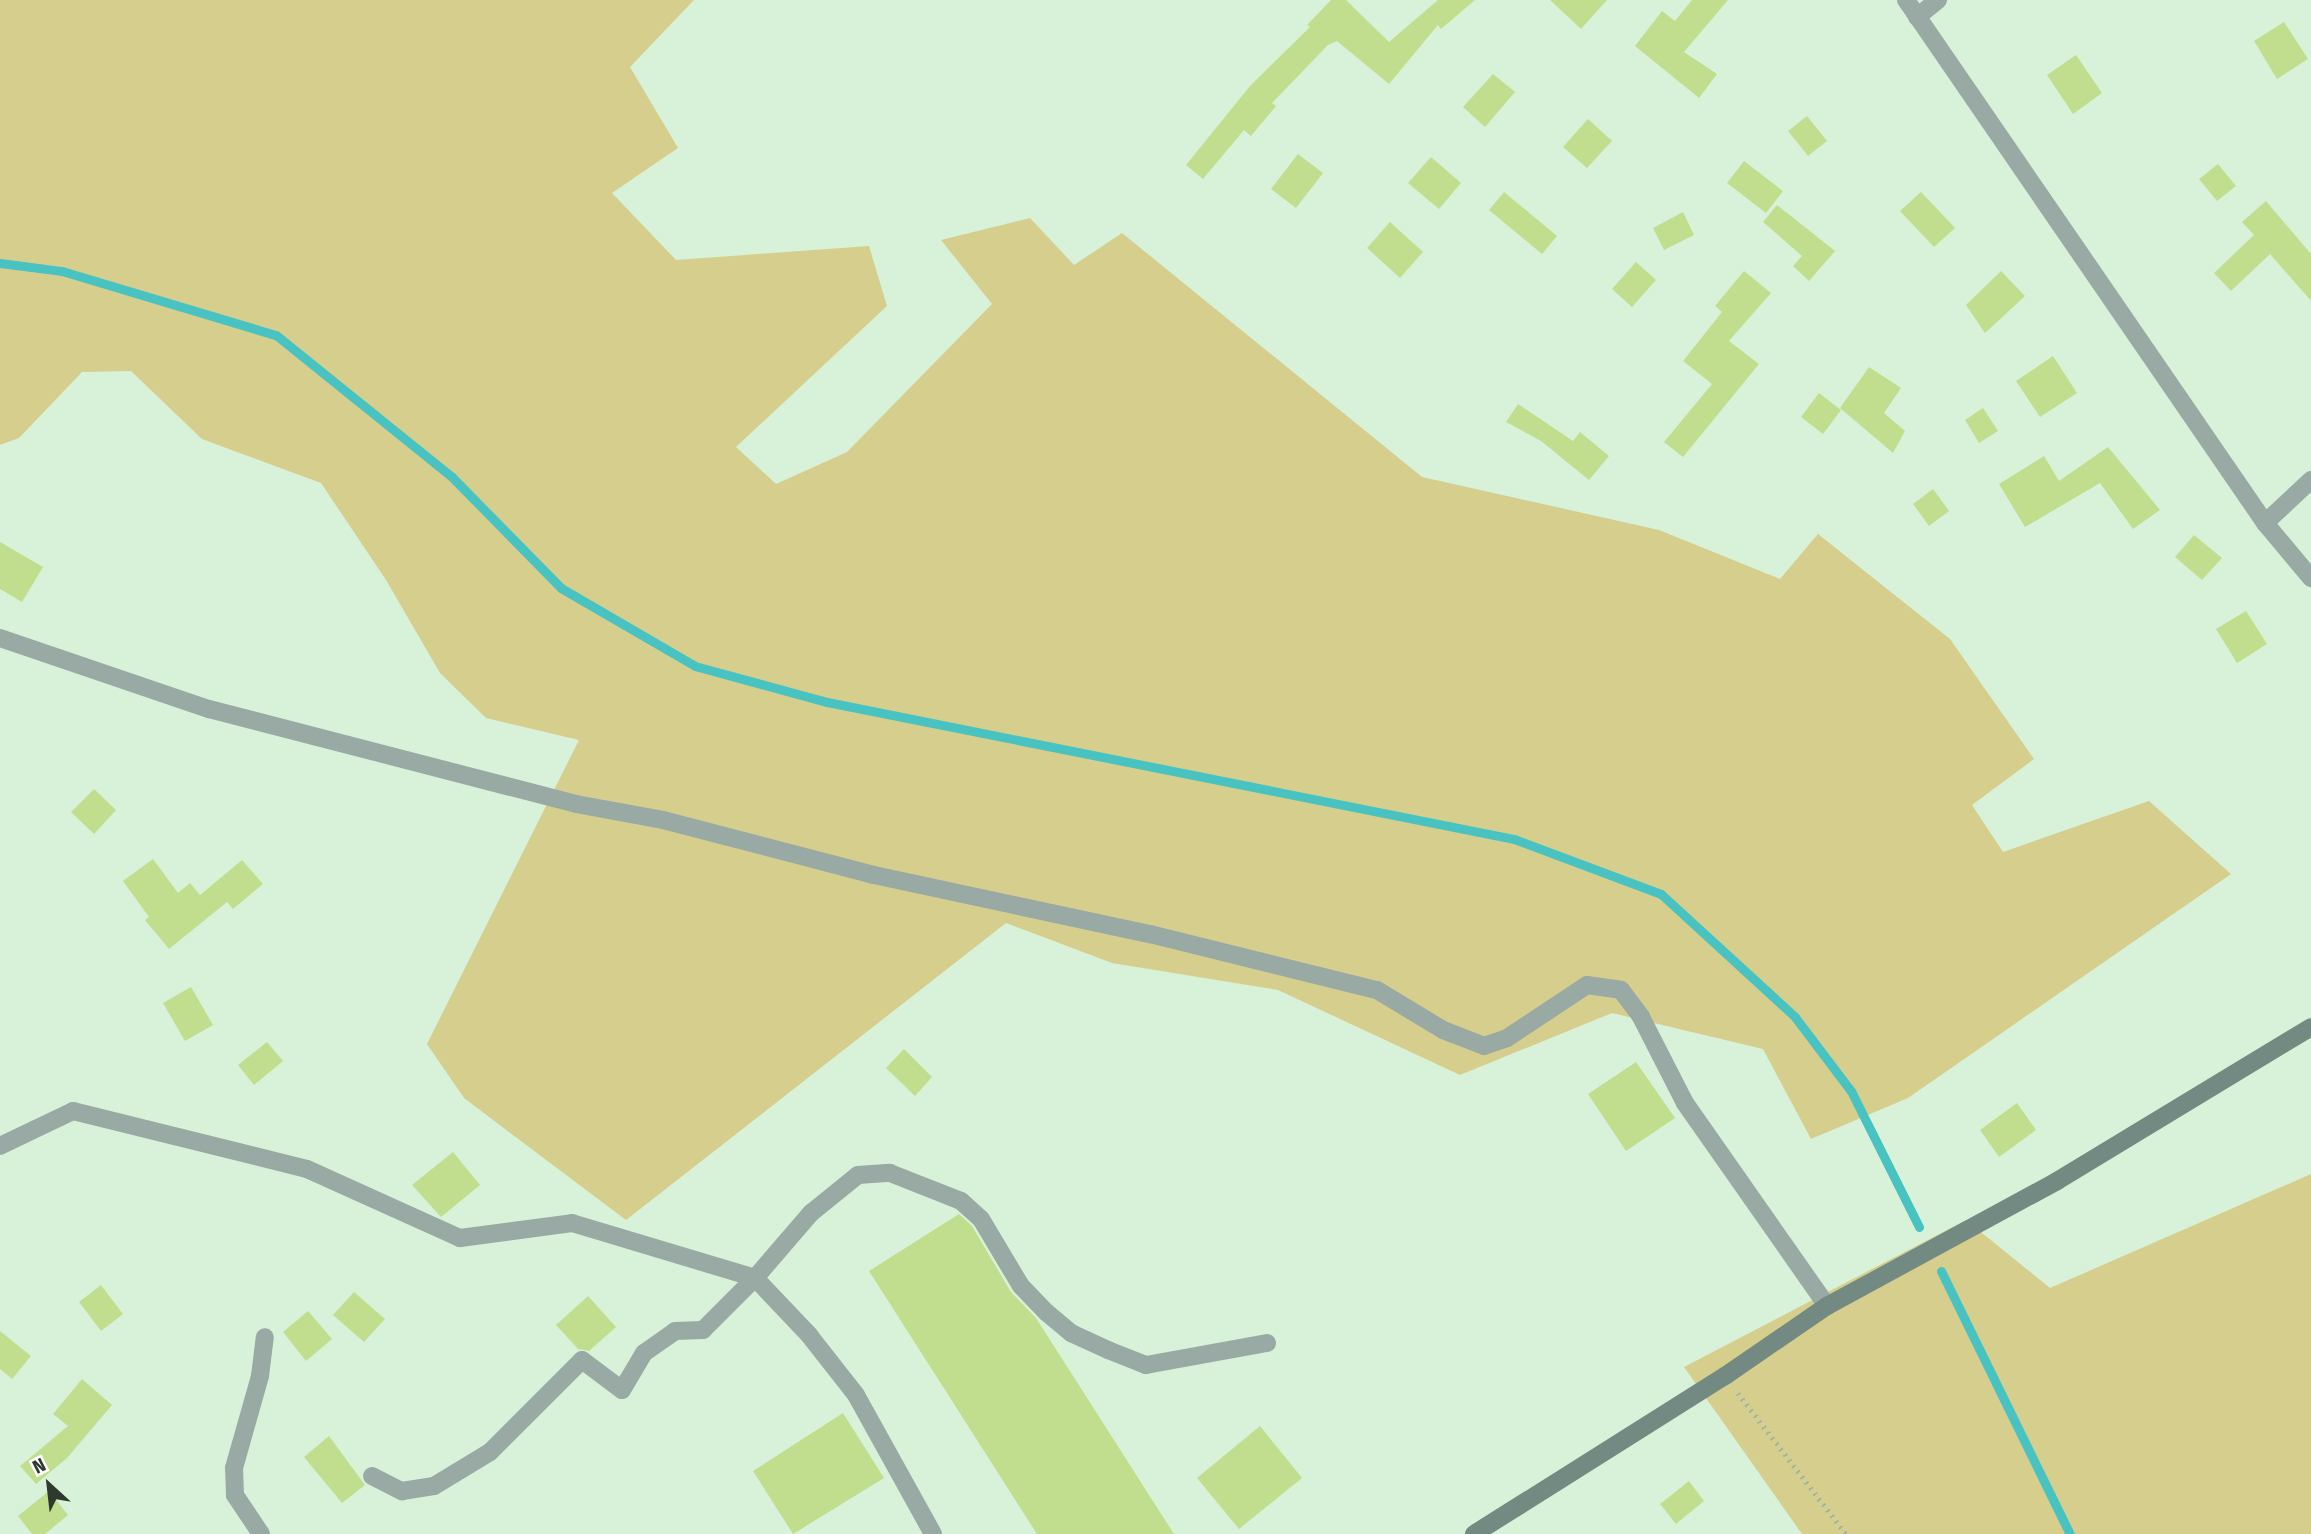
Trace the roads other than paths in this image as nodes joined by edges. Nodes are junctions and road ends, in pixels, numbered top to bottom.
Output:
1 (1906, 0) edge
2 (1938, 0) edge
3 (1917, 17) junction
4 (2311, 480) edge
5 (2265, 523) junction
6 (2311, 578) edge
7 (0, 638) edge
8 (2311, 1027) edge
9 (0, 1146) edge
10 (755, 1278) junction
11 (1827, 1306) junction
12 (265, 1337) dead end
13 (1267, 1343) dead end
14 (372, 1476) dead end
15 (261, 1534) edge
16 (933, 1534) edge
17 (1474, 1534) edge

1 - 3 street
2 - 3 street
3 - 5 street
4 - 5 street
5 - 6 street
7 - 11 street
8 - 11 street
9 - 10 street
10 - 13 street
10 - 14 street
10 - 16 street
11 - 17 street
12 - 15 street

